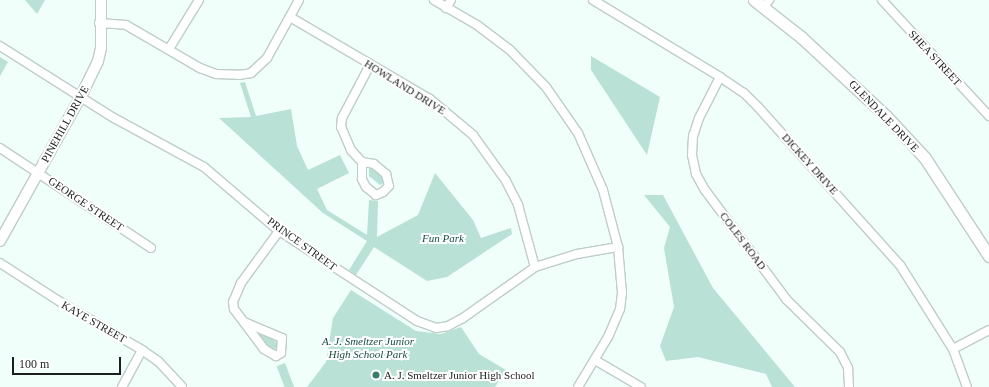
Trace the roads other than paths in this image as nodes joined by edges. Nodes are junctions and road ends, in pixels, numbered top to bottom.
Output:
1 (101, 0) edge
2 (199, 0) edge
3 (299, 0) edge
4 (434, 0) edge
5 (451, 0) edge
6 (593, 0) edge
7 (754, 0) edge
8 (882, 0) edge
9 (766, 3) edge
10 (446, 8) junction
11 (290, 17) junction
12 (99, 23) junction
13 (0, 46) edge
14 (169, 49) junction
15 (370, 65) junction
16 (720, 77) junction
17 (81, 96) junction
18 (989, 116) edge
19 (0, 148) edge
20 (362, 162) dead end
21 (38, 172) junction
22 (279, 231) junction
23 (0, 241) edge
24 (618, 247) junction
25 (151, 248) dead end
26 (989, 256) edge
27 (0, 263) edge
28 (535, 267) junction
29 (244, 322) junction
30 (989, 330) edge
31 (953, 349) junction
32 (142, 350) junction
33 (595, 360) junction
34 (122, 387) edge
35 (182, 387) edge
36 (578, 387) edge
37 (641, 387) edge
38 (849, 387) edge
39 (967, 387) edge

1 - 12 street, PINEHILL DRIVE
2 - 14 street
3 - 11 street
4 - 10 street
5 - 10 street
6 - 16 street, DICKEY DRIVE
7 - 9 main road, GLENDALE DRIVE
8 - 18 street, SHEA STREET
9 - 26 main road, GLENDALE DRIVE
10 - 24 street
11 - 14 street
11 - 15 street, HOWLAND DRIVE
12 - 14 street
12 - 17 street, PINEHILL DRIVE
13 - 17 street, PRINCE STREET
15 - 20 street
15 - 28 street, HOWLAND DRIVE
16 - 31 street, DICKEY DRIVE
16 - 38 street, COLES ROAD
17 - 21 street, PINEHILL DRIVE
17 - 22 street, PRINCE STREET
19 - 21 street, GEORGE STREET
21 - 23 street, PINEHILL DRIVE
21 - 25 street, GEORGE STREET
22 - 28 street, PRINCE STREET
22 - 29 street
24 - 28 street, PRINCE STREET
24 - 33 street
27 - 32 street, KAYE STREET
29 - 29 street
30 - 31 street
31 - 39 street, DICKEY DRIVE
32 - 34 street
32 - 35 street, KAYE STREET
33 - 36 street
33 - 37 street

